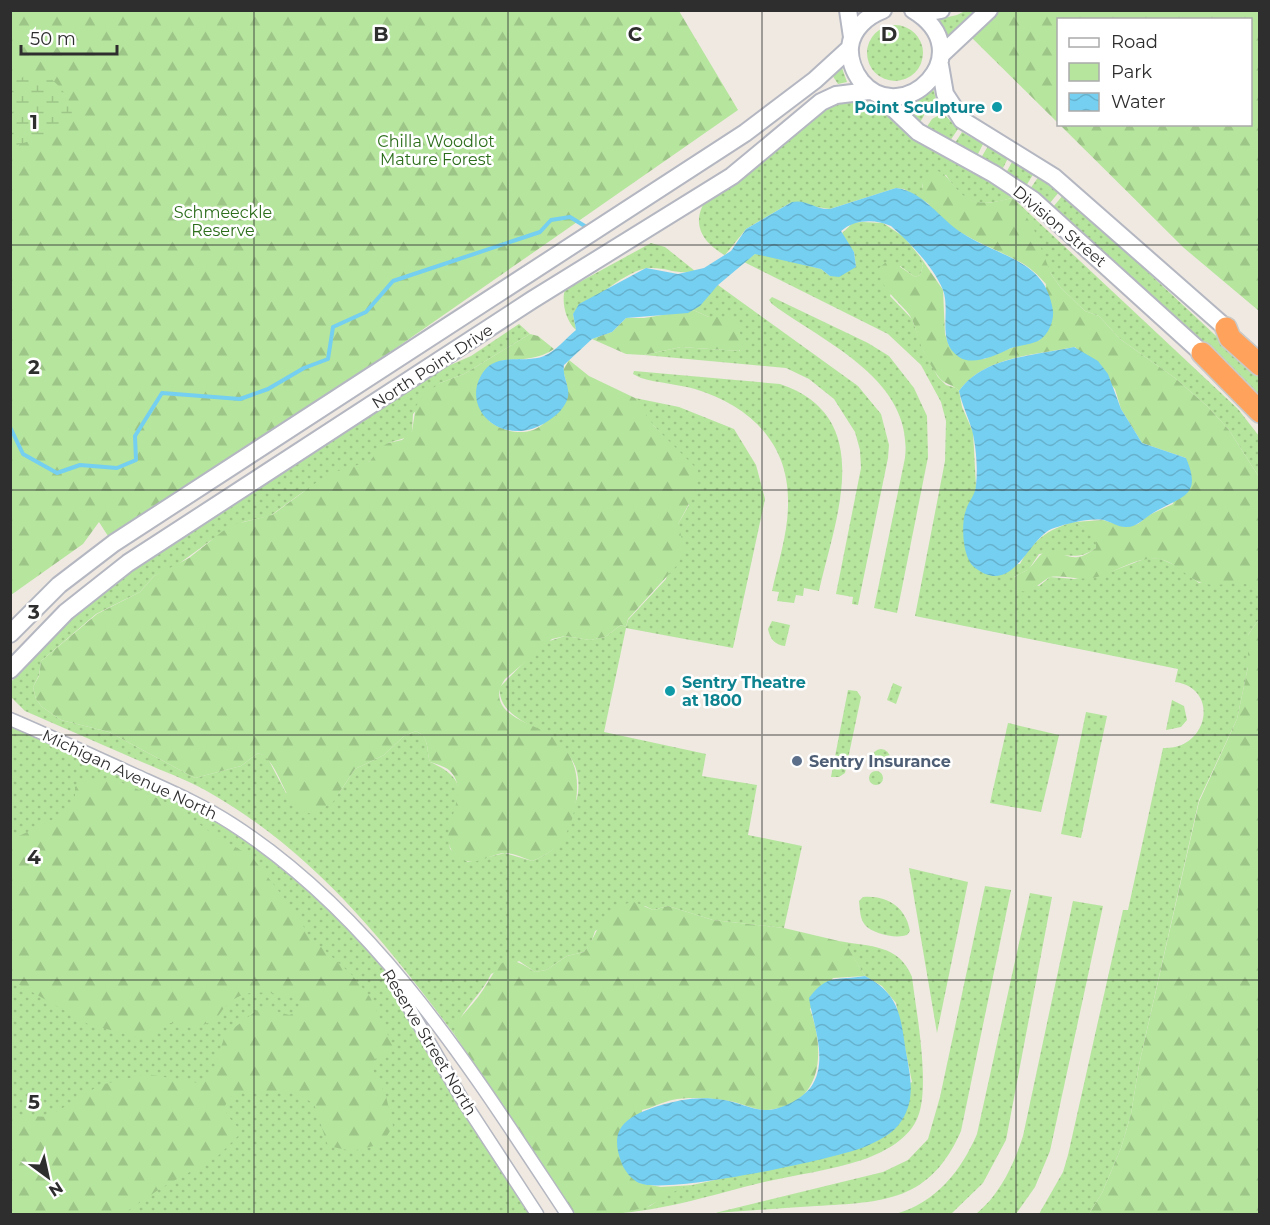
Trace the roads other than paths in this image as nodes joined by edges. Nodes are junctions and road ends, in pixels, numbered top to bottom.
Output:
1 (848, 10) edge
2 (883, 10) edge
3 (940, 10) edge
4 (989, 10) edge
5 (916, 13) edge
6 (851, 43) junction
7 (941, 60) junction
8 (874, 92) junction
9 (1226, 328) junction
10 (1260, 351) edge
11 (1203, 353) joint
12 (1260, 365) edge
13 (1260, 412) edge
14 (10, 634) edge
15 (10, 670) edge
16 (10, 718) edge
17 (379, 957) junction
18 (537, 1215) edge
19 (567, 1215) edge

1 - 6 street
2 - 6 street, North Point Drive
3 - 5 street
4 - 7 street
5 - 7 street, Division Street
6 - 8 street, Division Street
6 - 14 street, North Point Drive
7 - 8 street, North Point Drive
7 - 9 street, Division Street
8 - 11 street, Division Street
8 - 15 street, North Point Drive
9 - 10 highway
9 - 12 highway
11 - 13 highway
16 - 17 street, Michigan Avenue North
17 - 18 street, Reserve Street North
17 - 19 street, Reserve Street North

